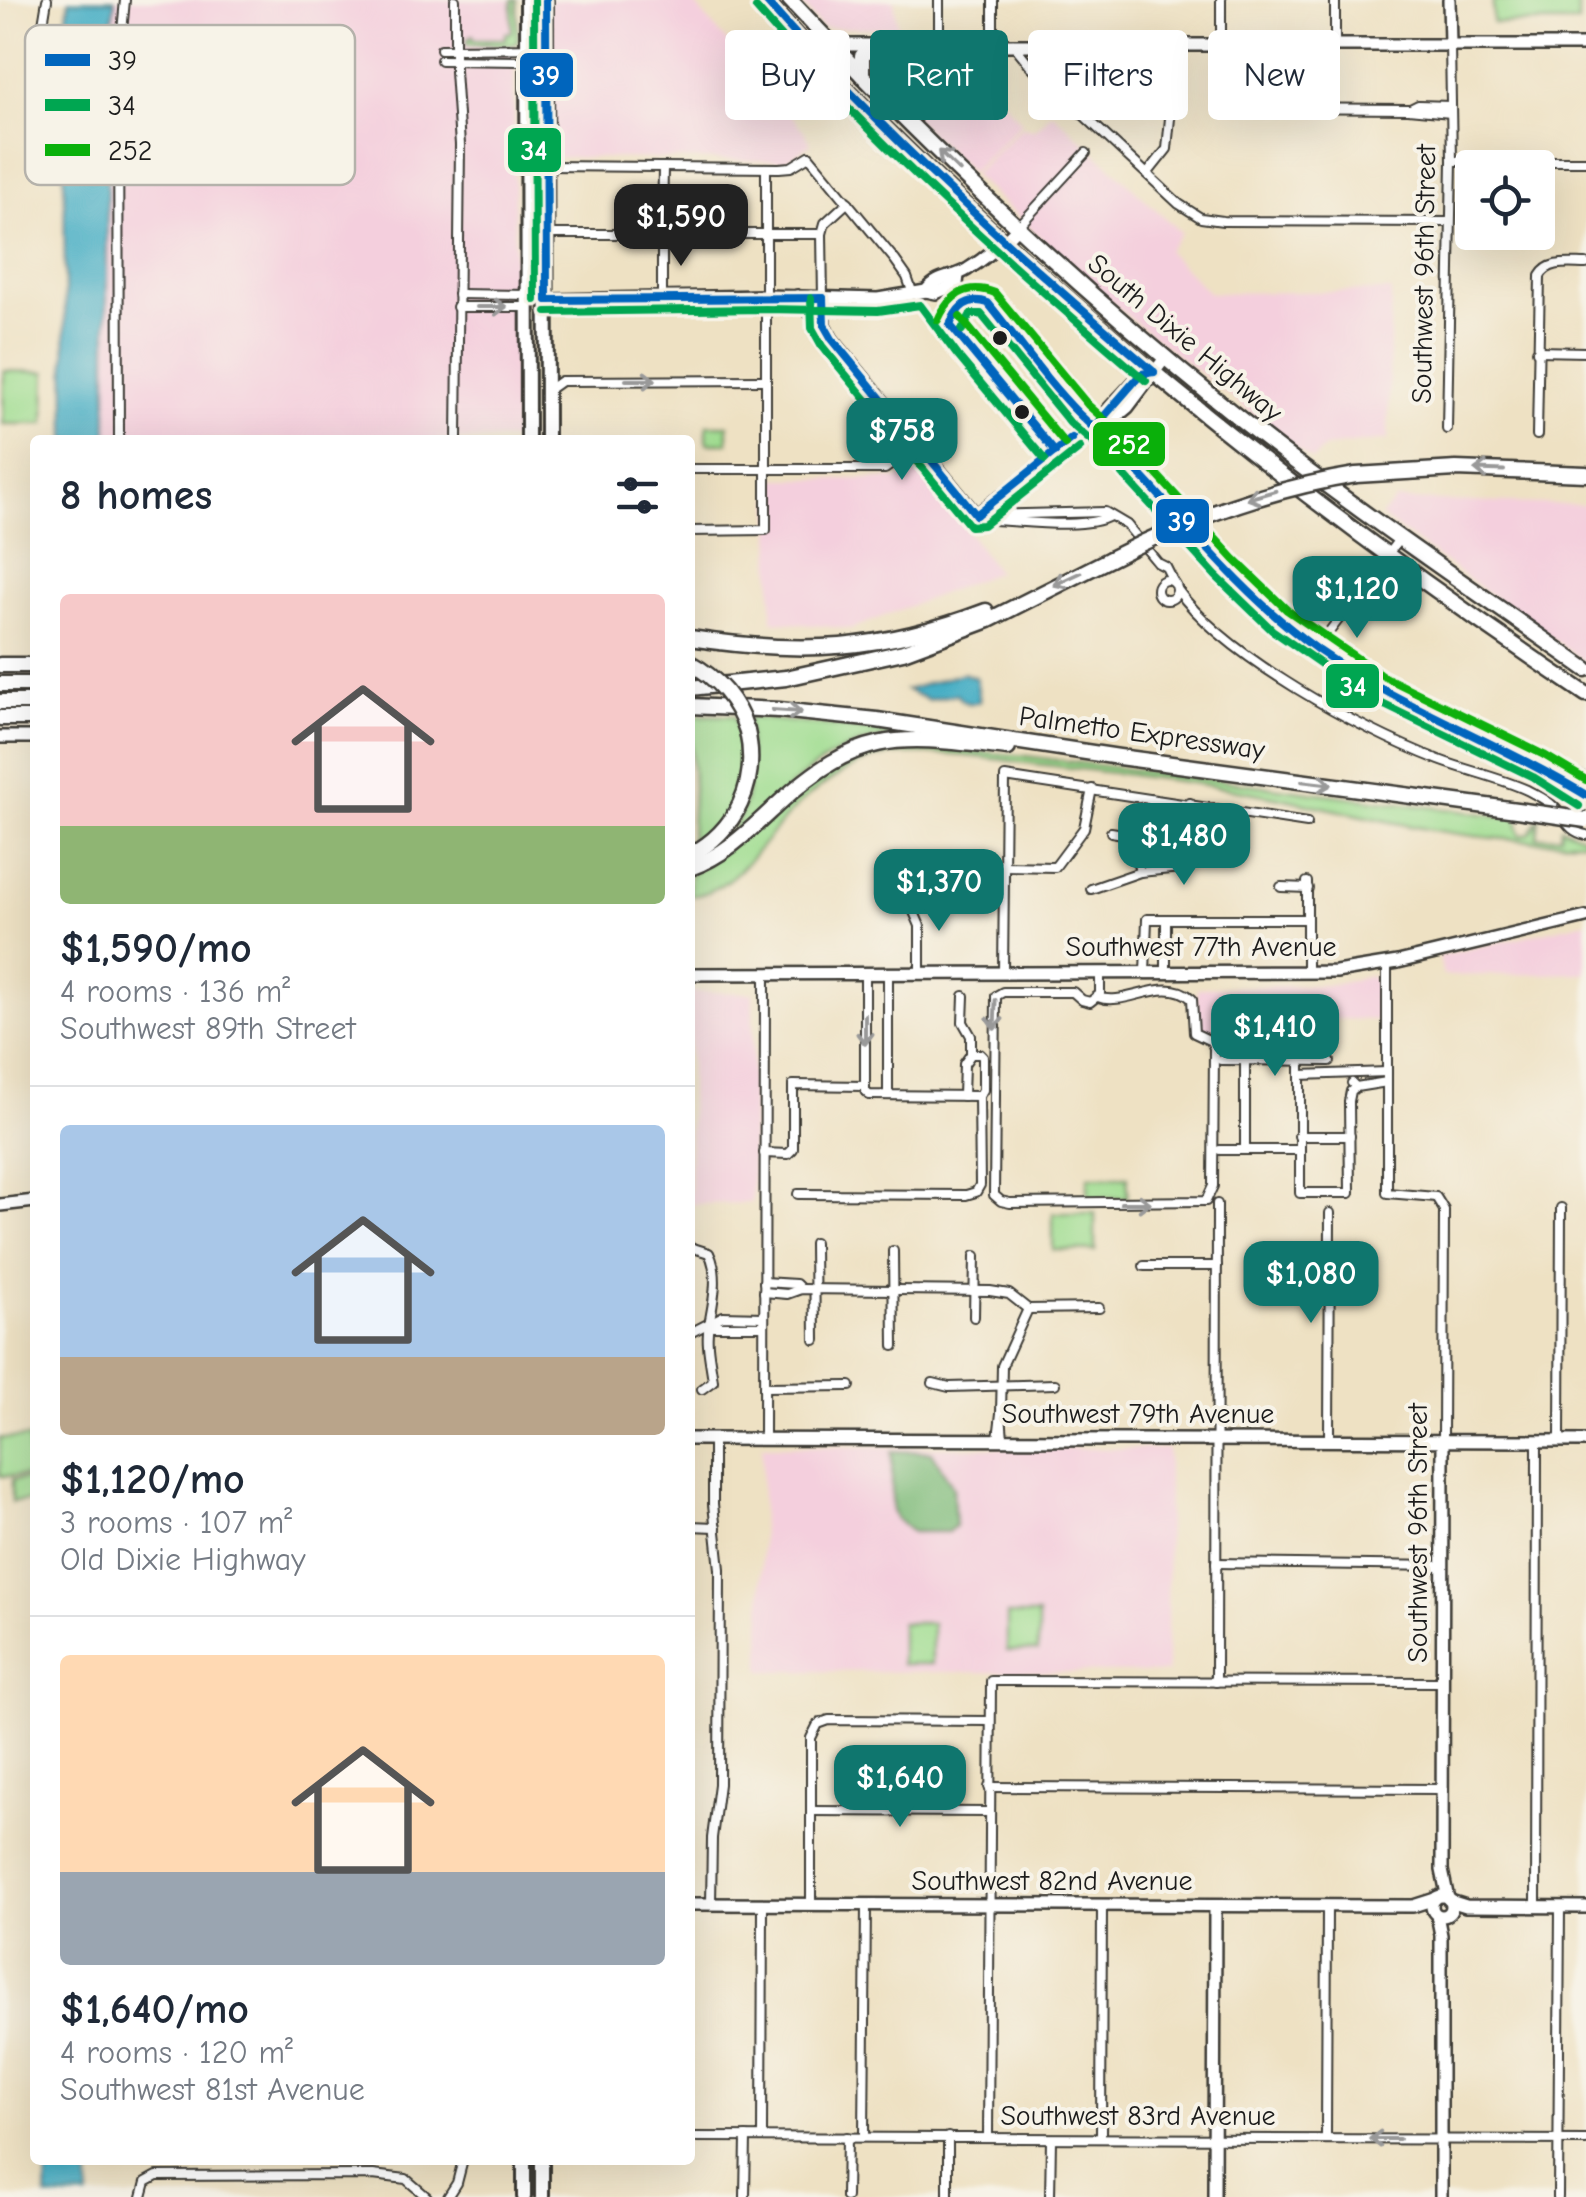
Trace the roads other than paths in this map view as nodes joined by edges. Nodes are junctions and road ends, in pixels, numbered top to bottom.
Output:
1 (46, 0) edge
2 (125, 0) edge
3 (455, 0) edge
4 (526, 0) edge
5 (546, 0) edge
6 (766, 0) edge
7 (790, 0) edge
8 (939, 0) edge
9 (993, 0) edge
10 (1221, 0) edge
11 (1335, 0) edge
12 (1449, 0) edge
13 (42, 25) edge
14 (123, 25) edge
15 (791, 30) edge
16 (818, 30) edge
17 (938, 30) edge
18 (993, 30) edge
19 (1220, 30) edge
20 (1334, 30) edge
21 (1008, 44) edge
22 (1013, 44) junction
23 (1208, 44) edge
24 (1340, 45) edge
25 (1450, 45) junction
26 (1586, 45) edge
27 (870, 49) edge
28 (455, 50) junction
29 (546, 52) junction
30 (527, 55) junction
31 (455, 60) junction
32 (850, 62) edge
33 (862, 76) junction
34 (850, 92) edge
35 (1340, 109) edge
36 (1451, 110) junction
37 (1170, 120) edge
38 (527, 148) junction
39 (1086, 154) dead end
40 (1452, 161) junction
41 (1586, 162) edge
42 (546, 166) junction
43 (662, 166) junction
44 (766, 168) junction
45 (1147, 174) junction
46 (118, 185) edge
47 (848, 202) junction
48 (1449, 222) junction
49 (1018, 227) junction
50 (547, 234) junction
51 (662, 234) junction
52 (765, 234) junction
53 (822, 234) junction
54 (1004, 242) junction
55 (1586, 264) edge
56 (458, 294) junction
57 (913, 294) junction
58 (765, 296) junction
59 (797, 296) junction
60 (662, 297) junction
61 (823, 298) junction
62 (547, 300) junction
63 (528, 301) junction
64 (457, 306) junction
65 (824, 324) junction
66 (1537, 351) junction
67 (1586, 352) edge
68 (1165, 358) junction
69 (1154, 372) junction
70 (765, 380) junction
71 (548, 391) junction
72 (1116, 417) junction
73 (1094, 428) junction
74 (1447, 429) dead end
75 (119, 435) edge
76 (457, 435) edge
77 (528, 435) edge
78 (547, 435) edge
79 (1537, 435) dead end
80 (1068, 442) tunnel mouth
81 (917, 446) junction
82 (1259, 456) junction
83 (1296, 462) junction
84 (695, 469) edge
85 (766, 469) junction
86 (1586, 474) edge
87 (1002, 494) tunnel mouth
88 (976, 515) junction
89 (695, 531) edge
90 (1400, 538) junction
91 (1388, 554) junction
92 (1158, 562) junction
93 (1160, 583) junction
94 (1176, 586) junction
95 (1025, 598) junction
96 (1170, 600) junction
97 (1188, 603) junction
98 (1528, 628) junction
99 (695, 639) edge
100 (1322, 640) junction
101 (1514, 644) junction
102 (0, 665) edge
103 (30, 665) edge
104 (695, 667) edge
105 (1586, 669) edge
106 (0, 684) edge
107 (30, 684) edge
108 (695, 687) edge
109 (1586, 694) edge
110 (0, 702) edge
111 (30, 702) edge
112 (695, 706) edge
113 (0, 718) edge
114 (30, 718) edge
115 (0, 737) edge
116 (30, 737) edge
117 (1119, 757) junction
118 (1586, 778) edge
119 (1092, 789) junction
120 (1190, 803) junction
121 (1586, 820) edge
122 (1307, 822) dead end
123 (1111, 832) dead end
124 (1131, 836) junction
125 (1586, 836) edge
126 (1154, 838) dead end
127 (695, 852) edge
128 (695, 865) edge
129 (1002, 866) junction
130 (1140, 872) junction
131 (1281, 888) dead end
132 (1091, 889) dead end
133 (911, 905) dead end
134 (1586, 917) edge
135 (1166, 920) junction
136 (1308, 920) junction
137 (1386, 964) junction
138 (1071, 972) junction
139 (865, 973) junction
140 (888, 973) junction
141 (920, 973) junction
142 (1002, 973) junction
143 (1100, 973) junction
144 (1145, 973) junction
145 (1166, 973) junction
146 (1307, 973) junction
147 (695, 974) edge
148 (765, 974) junction
149 (1074, 992) junction
150 (964, 996) dead end
151 (1098, 997) junction
152 (970, 1054) junction
153 (1220, 1060) dead end
154 (1245, 1060) junction
155 (1300, 1060) junction
156 (1330, 1060) dead end
157 (1300, 1076) junction
158 (1347, 1076) junction
159 (1386, 1077) junction
160 (864, 1086) junction
161 (1356, 1087) junction
162 (888, 1095) junction
163 (962, 1096) junction
164 (979, 1096) junction
165 (1300, 1136) junction
166 (1350, 1136) junction
167 (1220, 1150) dead end
168 (1245, 1150) junction
169 (1300, 1150) junction
170 (764, 1154) junction
171 (798, 1194) dead end
172 (30, 1202) edge
173 (1217, 1204) dead end
174 (0, 1205) edge
175 (1560, 1208) dead end
176 (1330, 1213) dead end
177 (814, 1243) dead end
178 (695, 1249) edge
179 (893, 1251) dead end
180 (975, 1256) dead end
181 (1144, 1266) dead end
182 (1217, 1266) junction
183 (764, 1286) junction
184 (816, 1289) junction
185 (975, 1291) junction
186 (892, 1292) junction
187 (1099, 1308) dead end
188 (1028, 1309) junction
189 (974, 1317) dead end
190 (764, 1322) junction
191 (708, 1326) junction
192 (695, 1331) edge
193 (815, 1340) dead end
194 (894, 1346) dead end
195 (933, 1383) dead end
196 (1055, 1384) dead end
197 (850, 1386) dead end
198 (764, 1387) junction
199 (1000, 1387) junction
200 (702, 1389) dead end
201 (695, 1438) edge
202 (713, 1438) junction
203 (764, 1438) junction
204 (1001, 1439) junction
205 (1217, 1439) junction
206 (1330, 1440) junction
207 (1443, 1440) junction
208 (1537, 1440) junction
209 (1560, 1440) junction
210 (1586, 1440) edge
211 (695, 1526) edge
212 (716, 1527) junction
213 (1216, 1564) junction
214 (1443, 1566) junction
215 (1216, 1682) junction
216 (1442, 1682) junction
217 (990, 1721) junction
218 (989, 1787) junction
219 (1442, 1789) junction
220 (811, 1811) junction
221 (989, 1812) junction
222 (695, 1904) edge
223 (711, 1904) junction
224 (762, 1905) junction
225 (811, 1905) junction
226 (866, 1905) junction
227 (988, 1905) junction
228 (1102, 1905) junction
229 (1214, 1906) junction
230 (1328, 1906) junction
231 (1442, 1906) junction
232 (1536, 1907) junction
233 (1560, 1907) junction
234 (1586, 1907) edge
235 (762, 2137) junction
236 (846, 2137) junction
237 (864, 2137) junction
238 (948, 2137) junction
239 (695, 2138) edge
240 (746, 2138) junction
241 (988, 2138) junction
242 (1050, 2138) junction
243 (1101, 2138) junction
244 (1214, 2138) junction
245 (1441, 2138) junction
246 (1326, 2139) junction
247 (1558, 2140) junction
248 (1586, 2140) edge
249 (462, 2165) edge
250 (524, 2165) edge
251 (542, 2165) edge
252 (142, 2197) edge
253 (427, 2197) edge
254 (448, 2197) edge
255 (524, 2197) edge
256 (542, 2197) edge
257 (745, 2197) edge
258 (846, 2197) edge
259 (948, 2197) edge
260 (1050, 2197) edge
261 (1214, 2197) edge
262 (1441, 2197) edge
263 (1558, 2197) edge

1 - 13 street
2 - 14 street
3 - 28 street
4 - 30 main road
5 - 29 main road
6 - 15 highway
7 - 16 highway, South Dixie Highway
8 - 17 street
9 - 18 street
10 - 19 street
11 - 20 street
12 - 25 street, Southwest 96th Street
21 - 22 street
22 - 23 street
22 - 45 street
24 - 25 street
25 - 26 street
25 - 36 street, Southwest 96th Street
27 - 33 highway
28 - 30 street
28 - 31 street
28 - 31 street
29 - 30 street
29 - 42 main road
30 - 31 street
30 - 38 main road
31 - 56 street
32 - 33 highway, South Dixie Highway
49 -> 33 highway, South Dixie Highway
34 - 54 highway
35 - 36 street
36 - 40 street, Southwest 96th Street
37 - 45 street
38 - 42 main road
38 - 63 main road
39 - 49 street
40 - 41 street
40 - 48 street, Southwest 96th Street
42 - 43 street
42 - 50 main road
43 - 44 street
43 - 51 street
44 - 47 street
44 - 52 street
45 - 48 street
46 - 75 street
47 - 53 street
47 - 57 street
48 - 74 street, Southwest 96th Street
49 - 54 street
49 - 68 highway, South Dixie Highway
50 - 51 street
50 - 62 main road
51 - 52 street
51 - 60 street
52 - 53 street
52 - 58 street
53 - 61 street
54 - 57 street
54 - 69 highway, South Dixie Highway
55 - 66 street
56 - 63 street
56 - 64 street
57 - 61 street
58 - 59 street
58 - 60 street
58 - 70 street
59 - 61 street
59 - 65 street
60 - 62 street
61 - 65 street
62 - 63 street
62 - 71 main road
64 -> 63 street
63 - 77 main road
64 - 76 street
65 - 81 street
66 - 67 street
66 - 79 street
68 - 69 street
68 - 83 highway, South Dixie Highway
69 - 72 street
69 - 73 street
69 - 82 highway, South Dixie Highway
71 -> 70 street
70 - 85 street
71 - 78 main road
72 - 73 street
72 - 100 street
73 - 80 street
81 - 85 street
81 - 88 street
82 - 83 highway
82 - 91 highway, South Dixie Highway
83 - 90 highway, South Dixie Highway
84 - 85 street
85 - 89 street
86 -> 95 highway, bridge
87 - 88 street
88 - 92 street
90 - 91 street
90 - 98 highway, South Dixie Highway
91 - 100 street
91 - 101 highway, South Dixie Highway
92 - 93 street
92 - 94 street
93 - 94 street
93 - 96 street
94 - 96 street
94 - 97 street
95 - 99 highway
95 - 108 highway
96 - 97 street
97 - 125 street
98 - 101 highway
98 - 105 highway, South Dixie Highway
100 - 118 street
101 - 109 highway, South Dixie Highway
102 - 103 highway
104 - 127 highway, bridge
106 - 107 highway
110 - 111 highway
112 -> 117 highway, Palmetto Expressway
113 - 114 highway
115 - 116 street
117 -> 121 highway, Palmetto Expressway, bridge
117 - 128 highway
119 - 120 street
119 - 129 street
119 - 129 street
120 - 122 street
120 - 130 street
123 - 124 street
124 - 126 street
124 - 130 street
129 - 142 street
130 - 132 street
131 - 136 street
133 - 141 street
134 - 137 street, Southwest 77th Avenue
135 - 136 street
135 - 144 street
135 - 145 street
136 - 146 street
137 - 146 street, Southwest 77th Avenue
137 - 159 street
138 - 142 street, Southwest 77th Avenue
138 - 143 street, Southwest 77th Avenue
138 - 149 street
139 - 140 street, Southwest 77th Avenue
139 - 148 street, Southwest 77th Avenue
139 -> 160 street
140 - 141 street, Southwest 77th Avenue
140 - 162 street
141 - 142 street, Southwest 77th Avenue
143 - 144 street, Southwest 77th Avenue
143 - 151 street
144 - 145 street, Southwest 77th Avenue
145 - 146 street, Southwest 77th Avenue
147 - 148 street, Southwest 77th Avenue
148 - 170 street
149 - 151 street
149 -> 151 street
150 - 152 street
152 - 163 street
152 - 164 street
153 - 154 street
154 - 155 street
154 - 168 street
155 - 156 street
155 - 157 street
157 - 158 street
157 - 165 street
158 - 159 street
158 - 161 street
159 - 161 street
159 - 207 street, Southwest 96th Street
160 - 162 street
160 - 170 street
161 - 166 street
162 - 163 street
163 - 164 street
164 - 171 street
165 - 166 street
165 - 169 street
166 - 169 street
167 - 168 street
168 - 169 street
170 - 183 street
172 - 174 street
173 - 182 street
175 - 209 street
176 - 206 street
177 - 184 street
178 - 191 street
179 - 186 street
180 - 185 street
181 - 182 street
182 - 205 street
183 - 184 street
183 - 190 street
184 - 186 street
184 - 193 street
185 - 186 street
185 - 188 street
185 - 189 street
186 - 194 street
187 - 188 street
188 - 199 street
190 - 191 street
190 - 198 street
191 - 192 street
191 - 200 street
195 - 199 street
196 - 199 street
197 - 198 street
198 - 203 street
199 - 204 street
201 - 202 street, Southwest 79th Avenue
202 - 203 street, Southwest 79th Avenue
202 - 212 street
203 - 204 street, Southwest 79th Avenue
204 - 205 street, Southwest 79th Avenue
205 - 206 street, Southwest 79th Avenue
205 - 213 street
206 - 207 street, Southwest 79th Avenue
207 - 208 street, Southwest 79th Avenue
207 - 214 street, Southwest 96th Street
208 - 209 street, Southwest 79th Avenue
208 - 232 street
209 - 210 street, Southwest 79th Avenue
211 - 212 street
212 - 223 street
213 - 214 street
213 - 215 street
214 - 216 street, Southwest 96th Street
215 - 216 street
215 - 217 street
216 - 219 street, Southwest 96th Street
217 - 218 street
217 - 220 street
218 - 219 street
218 - 221 street
219 - 231 street, Southwest 96th Street
220 - 221 street
220 - 225 street
221 - 227 street
222 - 223 street, Southwest 82nd Avenue
223 - 224 street, Southwest 82nd Avenue
224 - 225 street, Southwest 82nd Avenue
224 - 235 street
225 - 226 street, Southwest 82nd Avenue
226 - 227 street, Southwest 82nd Avenue
226 - 237 street
227 - 228 street, Southwest 82nd Avenue
227 - 241 street
228 - 229 street, Southwest 82nd Avenue
228 - 243 street
229 - 230 street, Southwest 82nd Avenue
229 - 244 street
230 - 231 street, Southwest 82nd Avenue
230 - 246 street
231 - 232 street, Southwest 82nd Avenue
231 - 245 street, Southwest 96th Street
232 - 233 street, Southwest 82nd Avenue
233 - 234 street, Southwest 82nd Avenue
233 - 247 street
235 - 236 street, Southwest 83rd Avenue
235 - 240 street, Southwest 83rd Avenue
236 - 237 street, Southwest 83rd Avenue
236 - 258 street
237 - 238 street, Southwest 83rd Avenue
238 - 241 street, Southwest 83rd Avenue
238 - 259 street
239 - 240 street, Southwest 83rd Avenue
240 - 257 street
241 - 242 street, Southwest 83rd Avenue
242 - 243 street, Southwest 83rd Avenue
242 - 260 street
243 - 244 street, Southwest 83rd Avenue
244 - 246 street, Southwest 83rd Avenue
244 - 261 street
245 -> 246 street, Southwest 83rd Avenue
245 - 247 street, Southwest 83rd Avenue
245 - 262 street, Southwest 96th Street
247 - 248 street, Southwest 83rd Avenue
247 - 263 street
249 - 254 street
250 - 255 main road
251 - 256 main road
252 - 253 street

